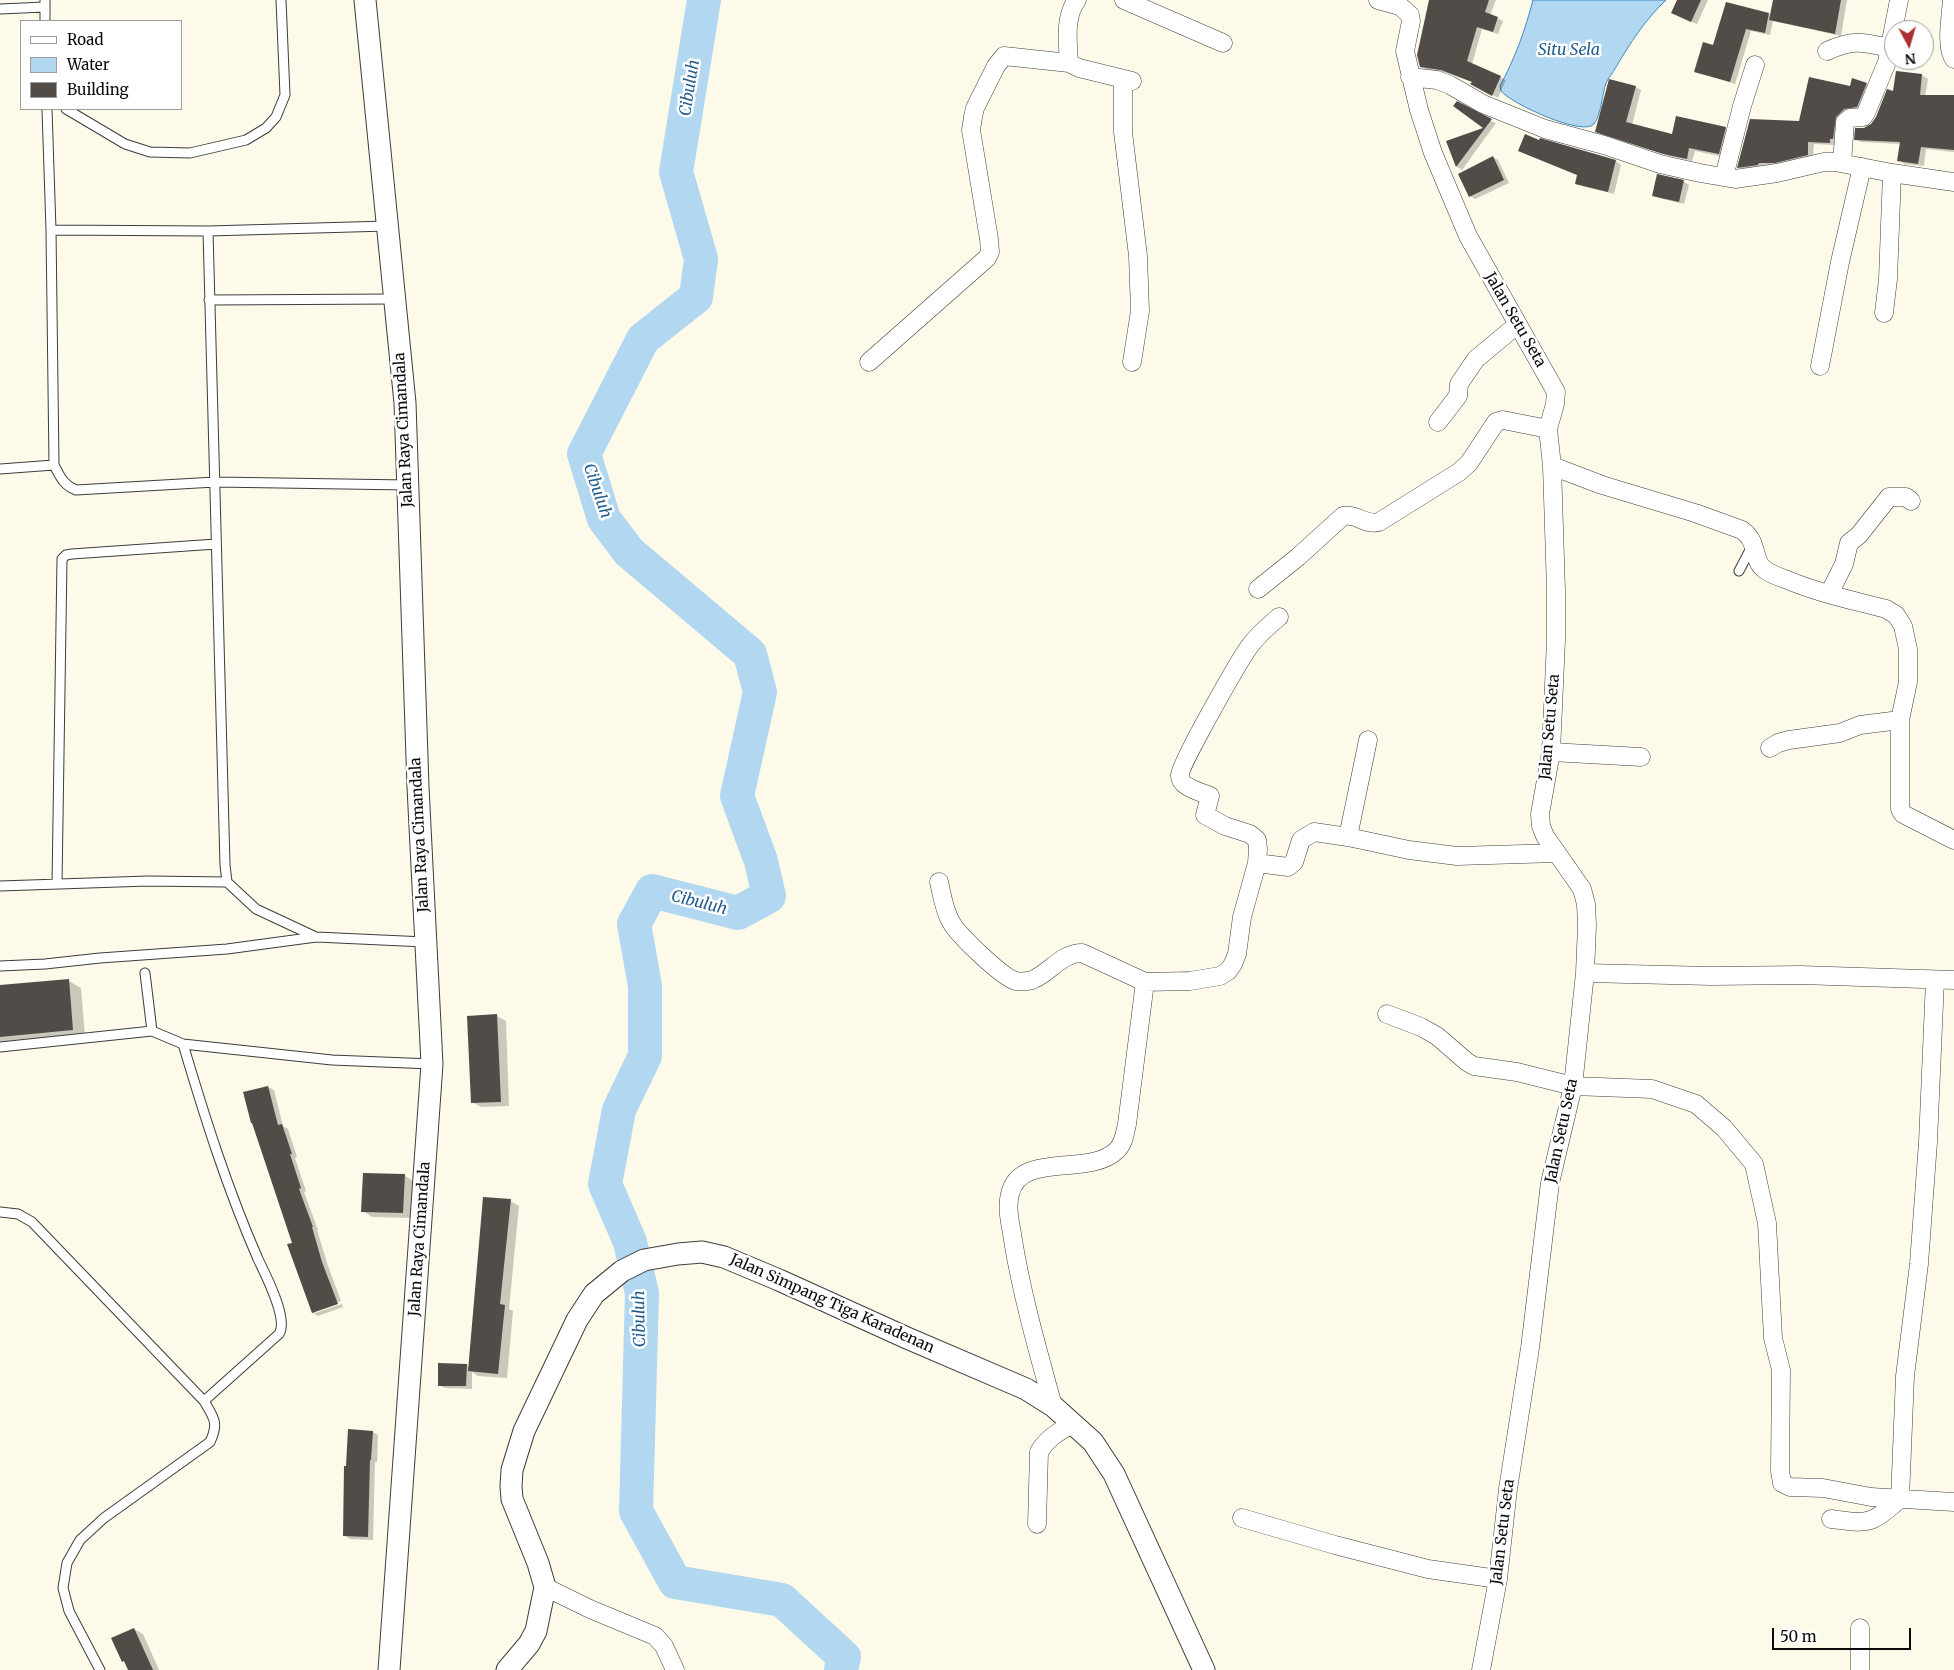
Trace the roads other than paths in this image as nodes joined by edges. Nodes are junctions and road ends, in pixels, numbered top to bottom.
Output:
1 (281, 0) edge
2 (365, 0) edge
3 (1077, 0) edge
4 (1124, 0) edge
5 (1378, 0) edge
6 (1899, 0) edge
7 (1952, 0) edge
8 (45, 4) edge
9 (0, 8) edge
10 (46, 20) edge
11 (1895, 20) edge
12 (1223, 43) dead end
13 (1884, 47) edge
14 (1827, 51) dead end
15 (1954, 59) edge
16 (1069, 63) junction
17 (1754, 65) dead end
18 (1884, 69) edge
19 (1410, 77) junction
20 (47, 110) edge
21 (68, 110) edge
22 (1842, 163) junction
23 (1862, 167) junction
24 (1892, 173) junction
25 (1724, 177) junction
26 (1954, 182) edge
27 (388, 226) junction
28 (52, 230) junction
29 (208, 230) junction
30 (395, 299) junction
31 (209, 300) junction
32 (1884, 313) dead end
33 (1517, 325) junction
34 (869, 362) dead end
35 (1132, 362) dead end
36 (1820, 366) dead end
37 (1438, 422) dead end
38 (1548, 430) junction
39 (54, 465) junction
40 (1552, 466) junction
41 (0, 469) edge
42 (215, 482) junction
43 (408, 485) junction
44 (1910, 501) dead end
45 (1754, 543) junction
46 (216, 544) junction
47 (1739, 571) dead end
48 (1258, 589) dead end
49 (1829, 594) junction
50 (1279, 617) dead end
51 (1900, 720) junction
52 (1368, 740) dead end
53 (1770, 748) dead end
54 (1551, 752) junction
55 (1641, 757) dead end
56 (1348, 837) junction
57 (1954, 840) edge
58 (1558, 852) junction
59 (1257, 863) junction
60 (227, 882) junction
61 (939, 882) dead end
62 (57, 884) junction
63 (0, 886) edge
64 (316, 937) junction
65 (425, 942) junction
66 (0, 966) edge
67 (145, 973) dead end
68 (1585, 973) junction
69 (1936, 980) junction
70 (1954, 980) edge
71 (1145, 982) junction
72 (1386, 1014) dead end
73 (152, 1031) junction
74 (184, 1044) junction
75 (0, 1046) edge
76 (432, 1064) junction
77 (1573, 1086) junction
78 (0, 1212) edge
79 (204, 1401) junction
80 (1053, 1406) junction
81 (1073, 1423) junction
82 (1900, 1499) junction
83 (1954, 1502) edge
84 (1242, 1518) dead end
85 (1831, 1519) dead end
86 (1037, 1524) dead end
87 (1498, 1579) junction
88 (544, 1587) junction
89 (1860, 1628) dead end
90 (100, 1670) edge
91 (389, 1670) edge
92 (507, 1670) edge
93 (674, 1670) edge
94 (1204, 1670) edge
95 (1481, 1670) edge
96 (1860, 1670) edge

1 - 21 lane
2 - 27 street, Jalan Raya Cimandala
3 - 16 street
4 - 12 street
5 - 19 street, Jalan Setu Seta
6 - 11 street
7 - 15 street
8 - 9 lane
8 - 10 lane
13 - 14 street
16 - 34 street
16 - 35 street
17 - 25 street
18 - 22 street
19 - 25 street
19 - 33 street, Jalan Setu Seta
20 - 28 lane
22 - 23 street
22 - 25 street
23 - 24 street
23 - 36 street
24 - 26 street
24 - 32 street
27 - 29 lane
27 - 30 street, Jalan Raya Cimandala
28 - 29 lane
28 - 39 lane
29 - 31 lane
30 - 31 lane
30 - 43 street, Jalan Raya Cimandala
31 - 42 lane
33 - 37 street
33 - 38 street, Jalan Setu Seta
38 - 40 street, Jalan Setu Seta
38 - 48 street
39 - 41 lane
39 - 42 lane
40 - 45 street
40 - 54 street, Jalan Setu Seta
42 - 43 lane
42 - 46 lane
43 - 65 street, Jalan Raya Cimandala
44 - 49 street
45 - 47 lane
45 - 49 street
46 - 60 lane
46 - 62 lane
49 - 51 street
50 - 59 street
51 - 53 street
51 - 57 street
52 - 56 street
54 - 55 street
54 - 58 street, Jalan Setu Seta
56 - 58 street
56 - 59 street
58 - 68 street, Jalan Setu Seta
59 - 71 street
60 - 62 lane
60 - 64 lane
61 - 71 street
62 - 63 lane
64 - 65 lane
64 - 66 lane
65 - 76 street, Jalan Raya Cimandala
67 - 73 lane
68 - 69 street
68 - 77 street, Jalan Setu Seta
69 - 70 street
69 - 82 street
71 - 80 street
72 - 77 street
73 - 74 lane
73 - 75 lane
74 - 76 lane
74 - 79 lane
76 - 91 street, Jalan Raya Cimandala
77 - 82 street
77 - 87 street, Jalan Setu Seta
78 - 79 lane
79 - 90 lane
80 - 81 street, Jalan Simpang Tiga Karadenan
80 - 88 street, Jalan Simpang Tiga Karadenan
81 - 86 street
81 - 94 street, Jalan Simpang Tiga Karadenan
82 - 83 street
82 - 85 street
84 - 87 street
87 - 95 street, Jalan Setu Seta
88 - 92 street, Jalan Simpang Tiga Karadenan
88 - 93 street
89 - 96 street

